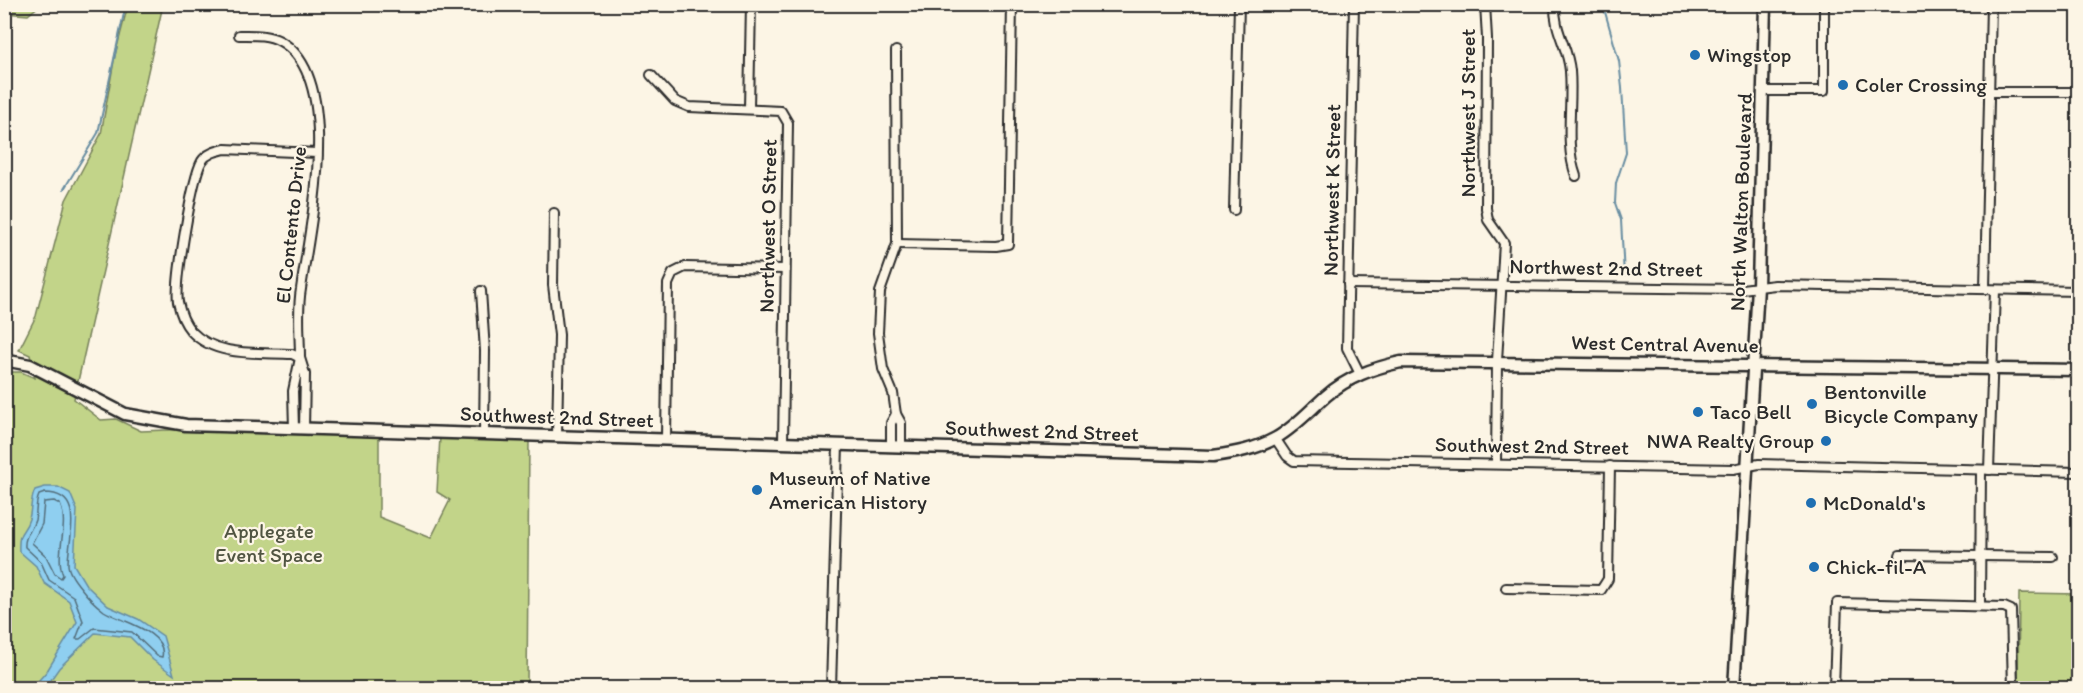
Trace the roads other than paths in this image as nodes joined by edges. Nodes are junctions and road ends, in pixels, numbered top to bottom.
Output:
1 (751, 4) edge
2 (1012, 4) edge
3 (1239, 4) edge
4 (1354, 4) edge
5 (1485, 4) edge
6 (1555, 4) edge
7 (1765, 4) edge
8 (1824, 4) edge
9 (1991, 4) edge
10 (239, 35) dead end
11 (897, 51) dead end
12 (651, 75) dead end
13 (1764, 91) junction
14 (1990, 92) junction
15 (2079, 92) edge
16 (749, 108) junction
17 (317, 153) junction
18 (1576, 176) dead end
19 (1234, 210) dead end
20 (554, 213) dead end
21 (897, 244) junction
22 (784, 269) junction
23 (1348, 284) junction
24 (1502, 285) junction
25 (1758, 286) junction
26 (1985, 289) junction
27 (1995, 290) junction
28 (481, 291) dead end
29 (2079, 291) edge
30 (300, 358) junction
31 (4, 360) edge
32 (1497, 361) junction
33 (1755, 364) junction
34 (1991, 369) junction
35 (2079, 370) edge
36 (1360, 374) junction
37 (299, 429) junction
38 (484, 434) junction
39 (557, 436) junction
40 (1275, 438) junction
41 (666, 439) junction
42 (783, 443) junction
43 (838, 444) junction
44 (896, 446) junction
45 (1496, 464) junction
46 (1610, 466) junction
47 (1748, 466) junction
48 (1985, 470) junction
49 (2079, 472) edge
50 (1900, 555) dead end
51 (1980, 556) junction
52 (2053, 557) dead end
53 (1506, 588) dead end
54 (1980, 606) junction
55 (831, 688) edge
56 (1734, 688) edge
57 (1834, 688) edge
58 (2013, 688) edge

1 - 16 street
2 - 21 street
3 - 19 street
4 - 23 street, Northwest K Street
5 - 24 street, Northwest J Street
6 - 18 street
7 - 13 main road, North Walton Boulevard
8 - 13 street
9 - 14 street
10 - 17 street, El Contento Drive
11 - 21 street
12 - 16 street
13 - 25 main road, North Walton Boulevard
14 - 15 street
14 - 26 street
16 - 22 street, Northwest O Street
17 - 30 street, El Contento Drive
17 - 30 street
20 - 39 street
21 - 44 street
22 - 41 street
22 - 42 street, Northwest O Street
23 - 24 street, Northwest 2nd Street
23 - 36 street, Northwest K Street
24 - 25 street, Northwest 2nd Street
24 - 32 street, Northwest J Street
25 - 26 street, Northwest 2nd Street
25 - 33 main road, North Walton Boulevard
26 - 27 street, Northwest 2nd Street
27 - 29 street, Northwest 2nd Street
27 - 34 street
28 - 38 street
30 - 37 street, El Contento Drive
31 - 37 main road, Southwest 2nd Street
32 - 33 main road, West Central Avenue
32 - 36 main road, West Central Avenue
32 - 45 street, Northwest J Street
33 - 34 main road, West Central Avenue
33 - 47 main road, North Walton Boulevard
34 - 35 main road, West Central Avenue
34 - 48 street
36 - 40 main road, West Central Avenue
37 - 38 main road, Southwest 2nd Street
38 - 39 main road, Southwest 2nd Street
39 - 41 main road, Southwest 2nd Street
40 - 44 main road, Southwest 2nd Street
40 - 45 street, Southwest 2nd Street
41 - 42 main road, Southwest 2nd Street
42 - 43 main road, Southwest 2nd Street
43 - 44 main road, Southwest 2nd Street
43 - 55 street
45 - 46 street, Southwest 2nd Street
46 - 47 street, Southwest 2nd Street
46 - 53 street
47 - 48 street, Southwest 2nd Street
47 - 56 main road, North Walton Boulevard
48 - 49 street, Southwest 2nd Street
48 - 51 street
50 - 51 street
51 - 52 street
51 - 54 street
54 - 57 street
54 - 58 street

